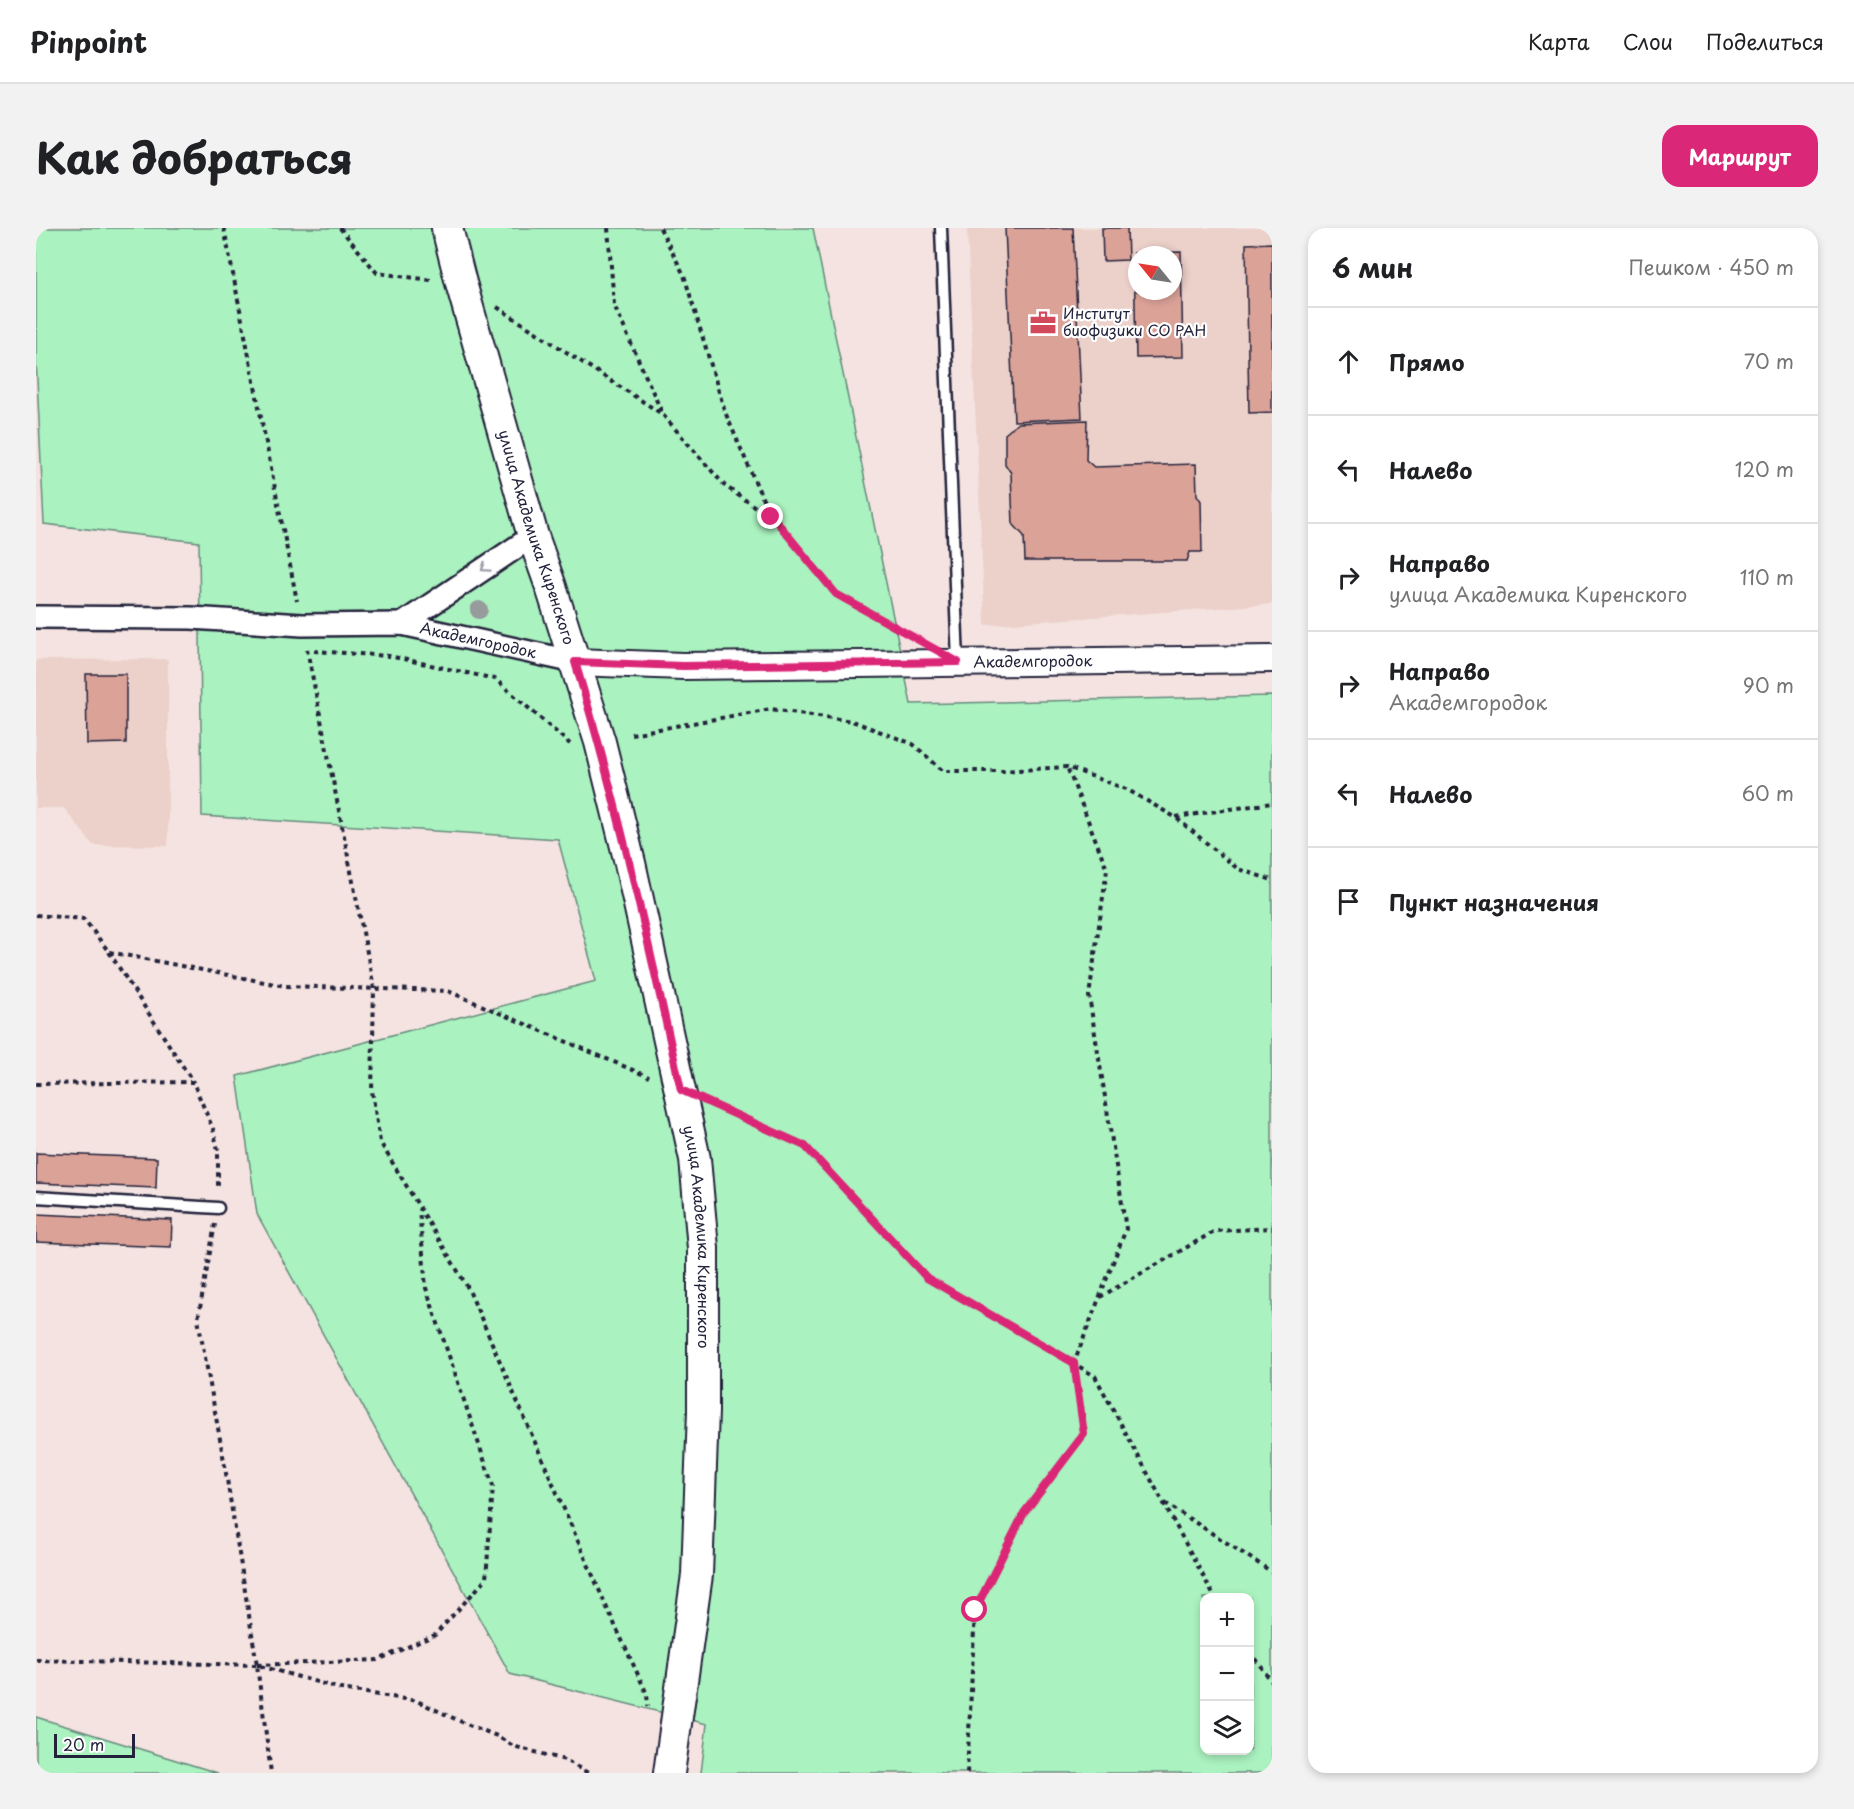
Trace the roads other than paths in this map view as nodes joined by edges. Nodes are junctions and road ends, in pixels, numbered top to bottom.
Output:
1 (447, 228) edge
2 (941, 228) edge
3 (533, 536) junction
4 (36, 617) edge
5 (402, 624) junction
6 (1272, 659) edge
7 (575, 662) junction
8 (958, 662) junction
9 (36, 1197) edge
10 (218, 1209) road end
11 (669, 1773) edge

1 - 3 main road, улица Академика Киренского
2 - 8 lane
3 -> 5 street, Академгородок
3 - 7 main road, улица Академика Киренского
4 - 5 street, Академгородок
5 - 7 street, Академгородок
6 - 8 street, Академгородок
7 - 8 street, Академгородок
7 - 11 main road, улица Академика Киренского
9 - 10 lane

